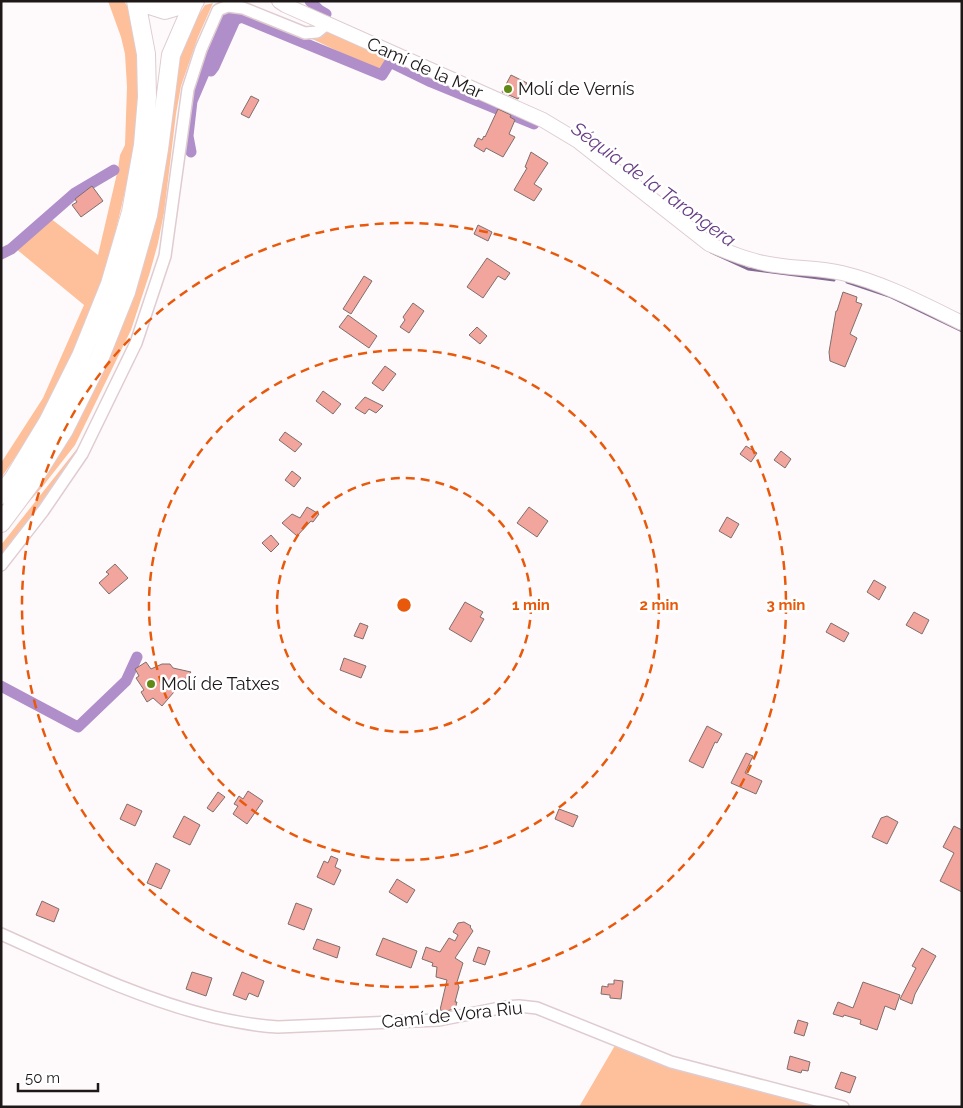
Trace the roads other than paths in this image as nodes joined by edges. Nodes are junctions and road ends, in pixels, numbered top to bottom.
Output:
1 (136, 1) edge
2 (269, 1) edge
3 (194, 2) edge
4 (282, 3) edge
5 (326, 24) junction
6 (962, 323) edge
7 (1, 495) edge
8 (1, 523) edge
9 (1, 565) edge
10 (1, 934) edge
11 (843, 1107) edge

1 - 3 main road
1 - 7 main road
2 - 4 street, Camí de la Mar
3 - 8 main road
4 - 5 street, Camí de la Mar
5 - 6 street, Camí de la Mar
5 - 9 street
10 - 11 street, Camí de Vora Riu

